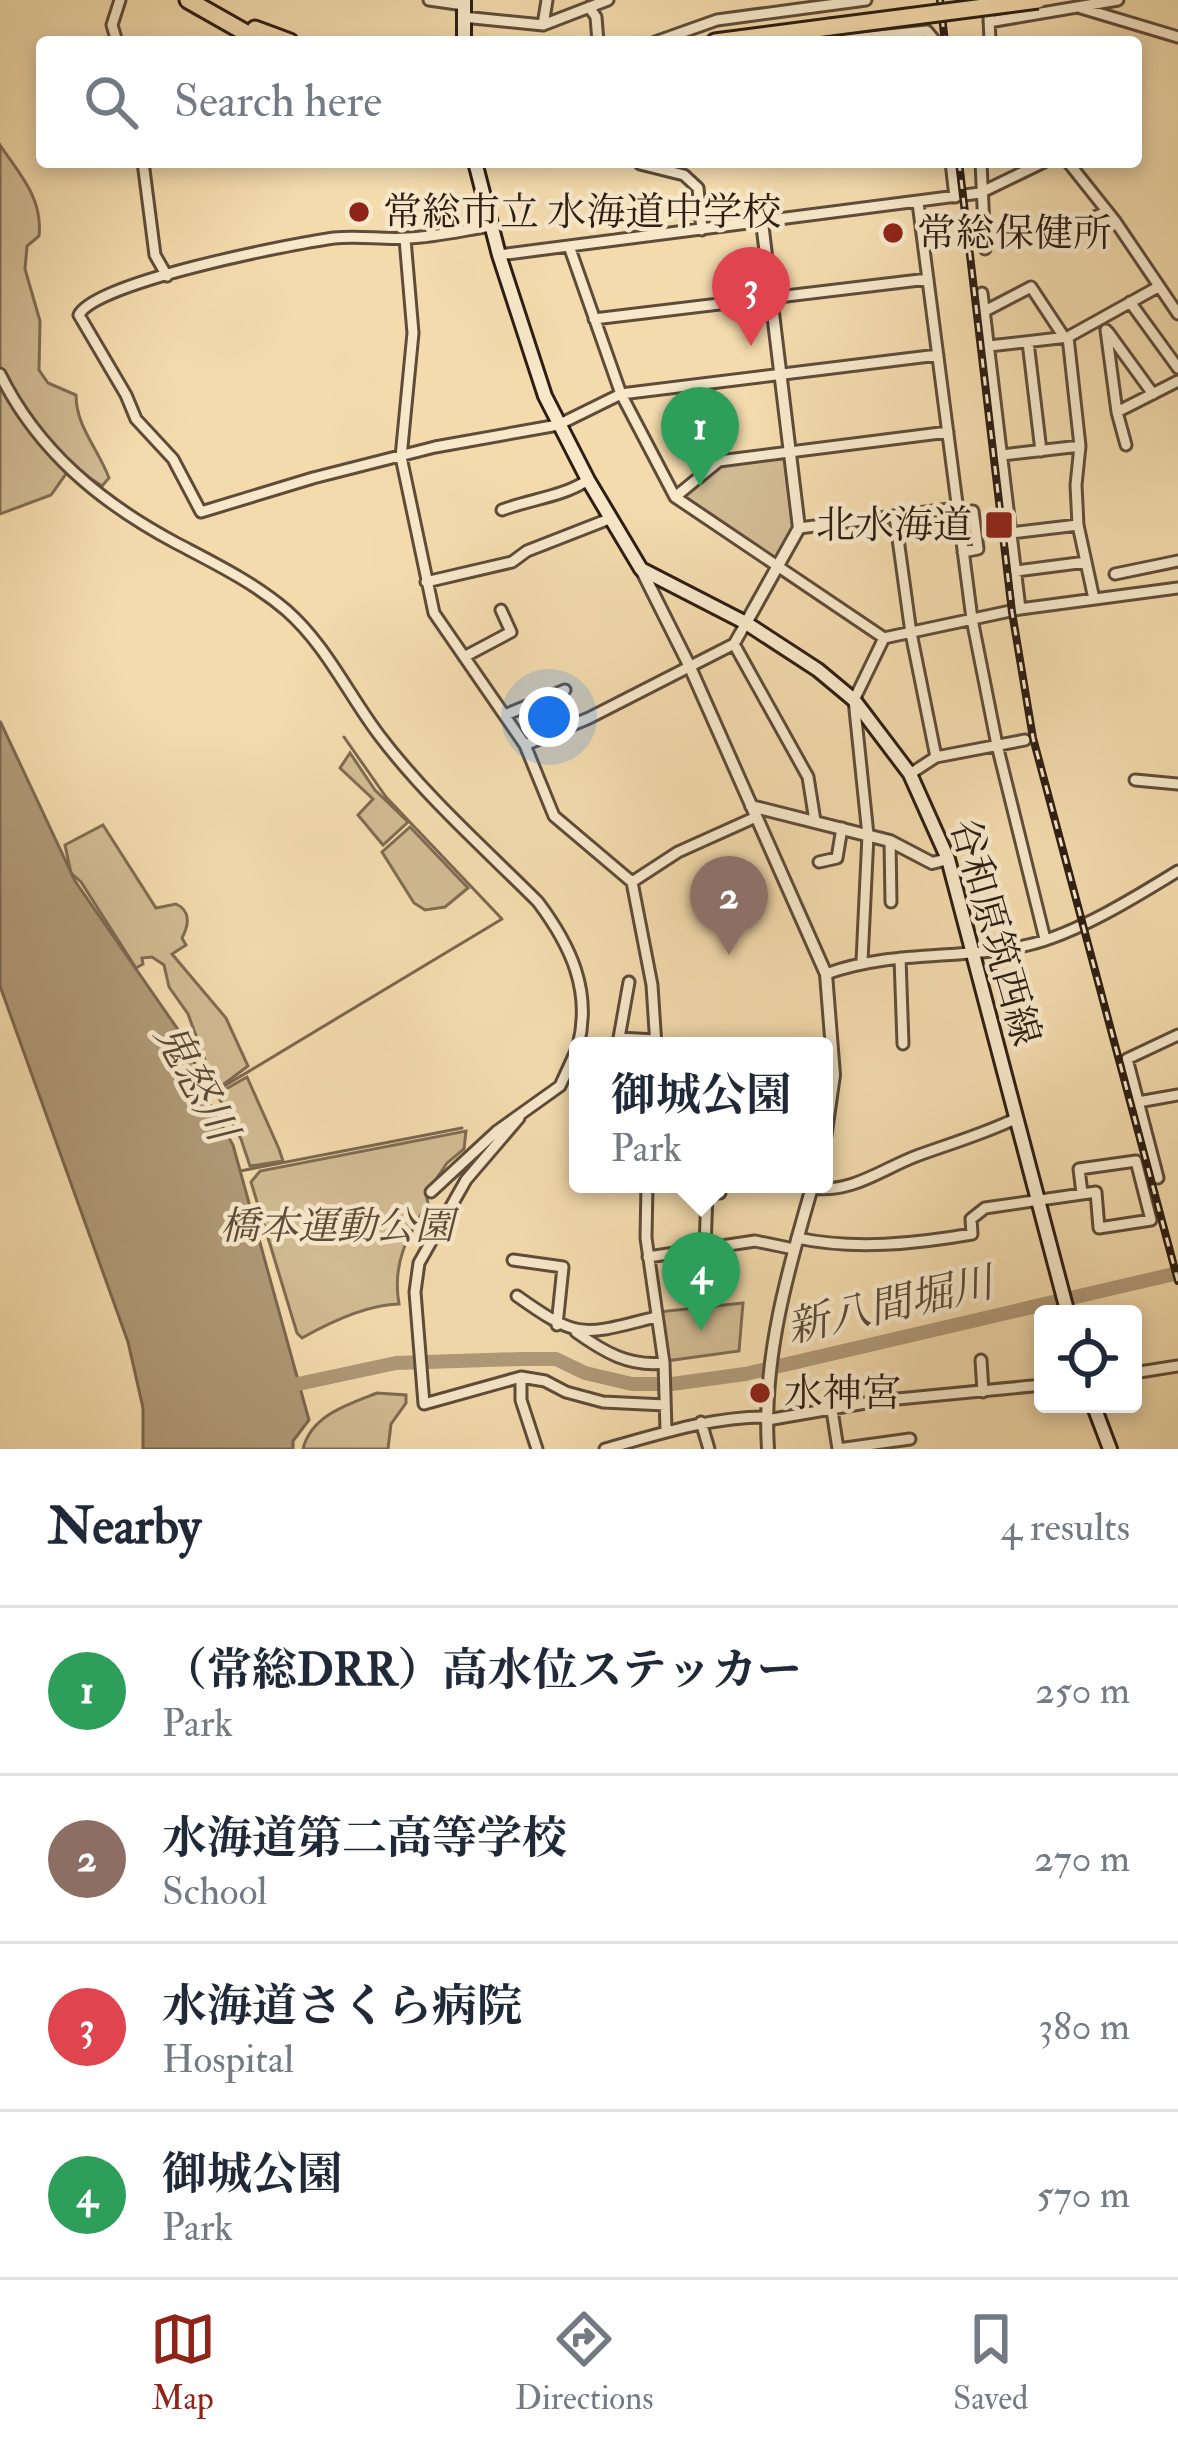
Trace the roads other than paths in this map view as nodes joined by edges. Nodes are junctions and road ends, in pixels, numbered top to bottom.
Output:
1 (120, 0) edge
2 (188, 0) edge
3 (429, 0) edge
4 (547, 0) edge
5 (608, 0) edge
6 (866, 0) edge
7 (893, 0) edge
8 (991, 0) edge
9 (1038, 0) edge
10 (1118, 0) edge
11 (464, 7) edge
12 (589, 7) junction
13 (1081, 8) junction
14 (212, 15) junction
15 (989, 22) junction
16 (543, 25) junction
17 (898, 32) junction
18 (825, 34) edge
19 (115, 36) edge
20 (251, 36) edge
21 (273, 36) edge
22 (598, 36) edge
23 (672, 36) edge
24 (931, 36) edge
25 (990, 36) edge
26 (1178, 38) edge
27 (144, 168) edge
28 (476, 168) edge
29 (656, 168) edge
30 (952, 168) edge
31 (981, 168) edge
32 (1032, 168) edge
33 (1073, 168) edge
34 (980, 194) junction
35 (955, 197) junction
36 (918, 203) junction
37 (1107, 211) junction
38 (762, 222) junction
39 (491, 226) junction
40 (702, 230) junction
41 (404, 239) junction
42 (1048, 241) dead end
43 (569, 246) junction
44 (985, 249) dead end
45 (499, 255) junction
46 (166, 276) junction
47 (928, 279) junction
48 (1158, 287) junction
49 (982, 293) dead end
50 (770, 298) junction
51 (1130, 302) junction
52 (985, 311) junction
53 (1178, 314) edge
54 (1098, 318) junction
55 (594, 320) junction
56 (1106, 330) junction
57 (1066, 337) junction
58 (1028, 342) junction
59 (989, 346) junction
60 (938, 355) junction
61 (1178, 368) edge
62 (0, 374) edge
63 (781, 374) junction
64 (1178, 381) edge
65 (621, 394) junction
66 (1153, 394) junction
67 (1117, 412) junction
68 (558, 425) junction
69 (948, 432) junction
70 (1126, 445) dead end
71 (1080, 446) junction
72 (1041, 451) junction
73 (790, 452) junction
74 (1002, 455) junction
75 (401, 457) junction
76 (588, 480) junction
77 (675, 497) junction
78 (502, 510) dead end
79 (958, 510) junction
80 (895, 517) junction
81 (610, 518) junction
82 (1078, 525) junction
83 (799, 528) junction
84 (1011, 533) junction
85 (1178, 561) edge
86 (1086, 562) junction
87 (779, 566) junction
88 (641, 569) junction
89 (1016, 571) junction
90 (1115, 574) dead end
91 (426, 582) junction
92 (1178, 588) edge
93 (1094, 599) junction
94 (1020, 609) junction
95 (501, 610) dead end
96 (972, 619) junction
97 (746, 623) junction
98 (911, 633) junction
99 (884, 638) junction
100 (734, 644) junction
101 (464, 657) junction
102 (689, 665) junction
103 (565, 691) dead end
104 (854, 700) junction
105 (505, 715) junction
106 (1025, 740) dead end
107 (525, 745) junction
108 (997, 745) junction
109 (936, 757) junction
110 (910, 774) junction
111 (1135, 779) dead end
112 (1178, 784) edge
113 (754, 811) junction
114 (815, 821) junction
115 (842, 828) junction
116 (868, 835) junction
117 (890, 842) junction
118 (948, 859) junction
119 (819, 862) dead end
120 (1178, 871) edge
121 (632, 882) junction
122 (891, 902) dead end
123 (1046, 939) junction
124 (974, 952) junction
125 (901, 958) junction
126 (862, 961) junction
127 (826, 974) junction
128 (629, 982) dead end
129 (1178, 1035) edge
130 (579, 1037) edge
131 (619, 1037) edge
132 (656, 1037) edge
133 (828, 1037) edge
134 (903, 1044) dead end
135 (569, 1066) edge
136 (1178, 1095) edge
137 (1138, 1102) junction
138 (519, 1118) junction
139 (1017, 1118) junction
140 (1158, 1178) dead end
141 (833, 1189) edge
142 (431, 1192) dead end
143 (647, 1193) edge
144 (707, 1193) edge
145 (811, 1193) edge
146 (1082, 1193) junction
147 (1038, 1200) junction
148 (795, 1244) junction
149 (705, 1249) junction
150 (648, 1257) junction
151 (513, 1260) dead end
152 (517, 1297) dead end
153 (1065, 1305) edge
154 (656, 1317) junction
155 (556, 1325) junction
156 (576, 1332) junction
157 (981, 1360) dead end
158 (664, 1364) junction
159 (1178, 1366) edge
160 (1142, 1372) edge
161 (521, 1377) junction
162 (1034, 1386) edge
163 (983, 1392) junction
164 (665, 1404) junction
165 (832, 1410) junction
166 (1096, 1413) edge
167 (767, 1419) junction
168 (701, 1422) junction
169 (666, 1430) junction
170 (910, 1439) dead end
171 (619, 1447) edge
172 (537, 1449) edge
173 (605, 1449) edge
174 (709, 1449) edge
175 (768, 1449) edge
176 (838, 1449) edge
177 (1110, 1449) edge

1 - 19 street
2 - 14 highway
3 - 11 street
4 - 16 street
5 - 12 street
6 - 23 street
7 - 17 street
8 - 15 street
9 - 18 highway, bridge
10 - 13 street
11 - 16 street
12 - 16 street
12 - 22 street
13 - 15 street
13 - 26 street
14 - 20 highway
14 - 21 highway
15 - 25 street
17 - 18 street
17 - 24 street
27 - 46 street
28 - 39 main road
29 - 40 street
30 - 35 street
31 - 34 street
32 - 34 street
33 - 37 street
34 - 35 street
34 - 44 street
35 - 36 street
36 - 38 street
36 - 47 street
37 - 42 street
37 - 48 street
38 - 40 street
38 - 50 street
39 - 41 street
39 - 45 main road
40 - 43 street
41 - 46 street
41 - 75 street
43 - 45 street
43 - 55 street
45 - 68 main road
46 - 75 street
47 - 50 street
47 - 60 street
48 - 51 street
48 - 53 street
49 - 52 street
50 - 55 street
50 - 63 street
51 - 54 street
51 - 61 street
52 - 57 street
52 - 59 street
54 - 56 street
54 - 57 street
55 - 65 street
56 - 66 street
56 - 67 street
57 - 58 street
57 - 71 street
58 - 59 street
58 - 72 street
59 - 74 street
60 - 63 street
60 - 69 street
62 - 130 street
63 - 65 street
63 - 73 street
64 - 66 street
65 - 68 street
65 - 77 street
66 - 67 street
67 - 70 street
68 - 75 street
68 - 76 main road
69 - 73 street
69 - 79 street
71 - 72 street
71 - 82 street
72 - 74 street
73 - 77 street
73 - 83 street
74 - 84 street
75 - 91 street
76 - 78 street
76 - 81 main road
77 - 87 street
79 - 80 street
79 - 96 street
80 - 83 street
80 - 98 street
81 - 88 main road
81 - 91 street
82 - 84 street
82 - 86 street
83 - 87 street
84 - 89 street
85 - 90 street
86 - 89 street
86 - 93 street
87 - 97 street
87 - 99 street
88 - 97 main road, 谷和原筑西線
88 - 102 street
89 - 94 street
91 - 101 street
92 - 93 street
93 - 94 street
94 - 96 street
95 - 101 street
96 - 98 street
96 - 108 street
97 - 100 street
97 - 104 main road, 谷和原筑西線
98 - 99 street
98 - 109 street
99 - 104 street
100 - 102 street
100 - 114 street
101 - 105 street
102 - 107 street
102 - 113 street
103 - 105 street
104 - 110 main road, 谷和原筑西線
104 - 116 street
105 - 107 street
106 - 108 street
107 - 121 street
108 - 109 street
108 - 123 street
109 - 110 street
110 - 118 main road, 谷和原筑西線
111 - 112 street
113 - 114 street
113 - 121 street
113 - 127 street
114 - 115 street
115 - 116 street
115 - 119 street
116 - 117 street
116 - 126 street
117 - 118 street
117 - 122 street
118 - 124 main road, 谷和原筑西線
120 - 123 street
121 - 132 street
123 - 124 street
124 - 125 street
124 - 139 main road, 谷和原筑西線
125 - 126 street
125 - 134 street
126 - 127 street
127 - 133 street
128 - 131 street
129 - 137 street
135 - 138 street
136 - 137 street
137 - 140 street
138 - 142 street
138 - 161 street
139 - 141 street
139 - 147 main road, 谷和原筑西線
143 - 150 street
144 - 149 street
145 - 148 street
146 - 146 street
146 - 147 street
147 - 148 street
147 - 153 main road, 谷和原筑西線
148 - 149 street
148 - 167 street
149 - 150 street
150 - 154 street
151 - 155 street
152 - 155 street
154 - 156 street
154 - 158 street
155 - 156 street
156 - 158 street
157 - 163 street
158 - 164 street
159 - 160 street
161 - 164 street
161 - 172 street
162 - 163 street
163 - 165 street
164 - 169 street
165 - 167 street
165 - 176 street
166 - 177 main road
167 - 168 street
167 - 175 street
168 - 169 street
168 - 174 street
169 - 171 street
170 - 176 street
171 - 173 street

